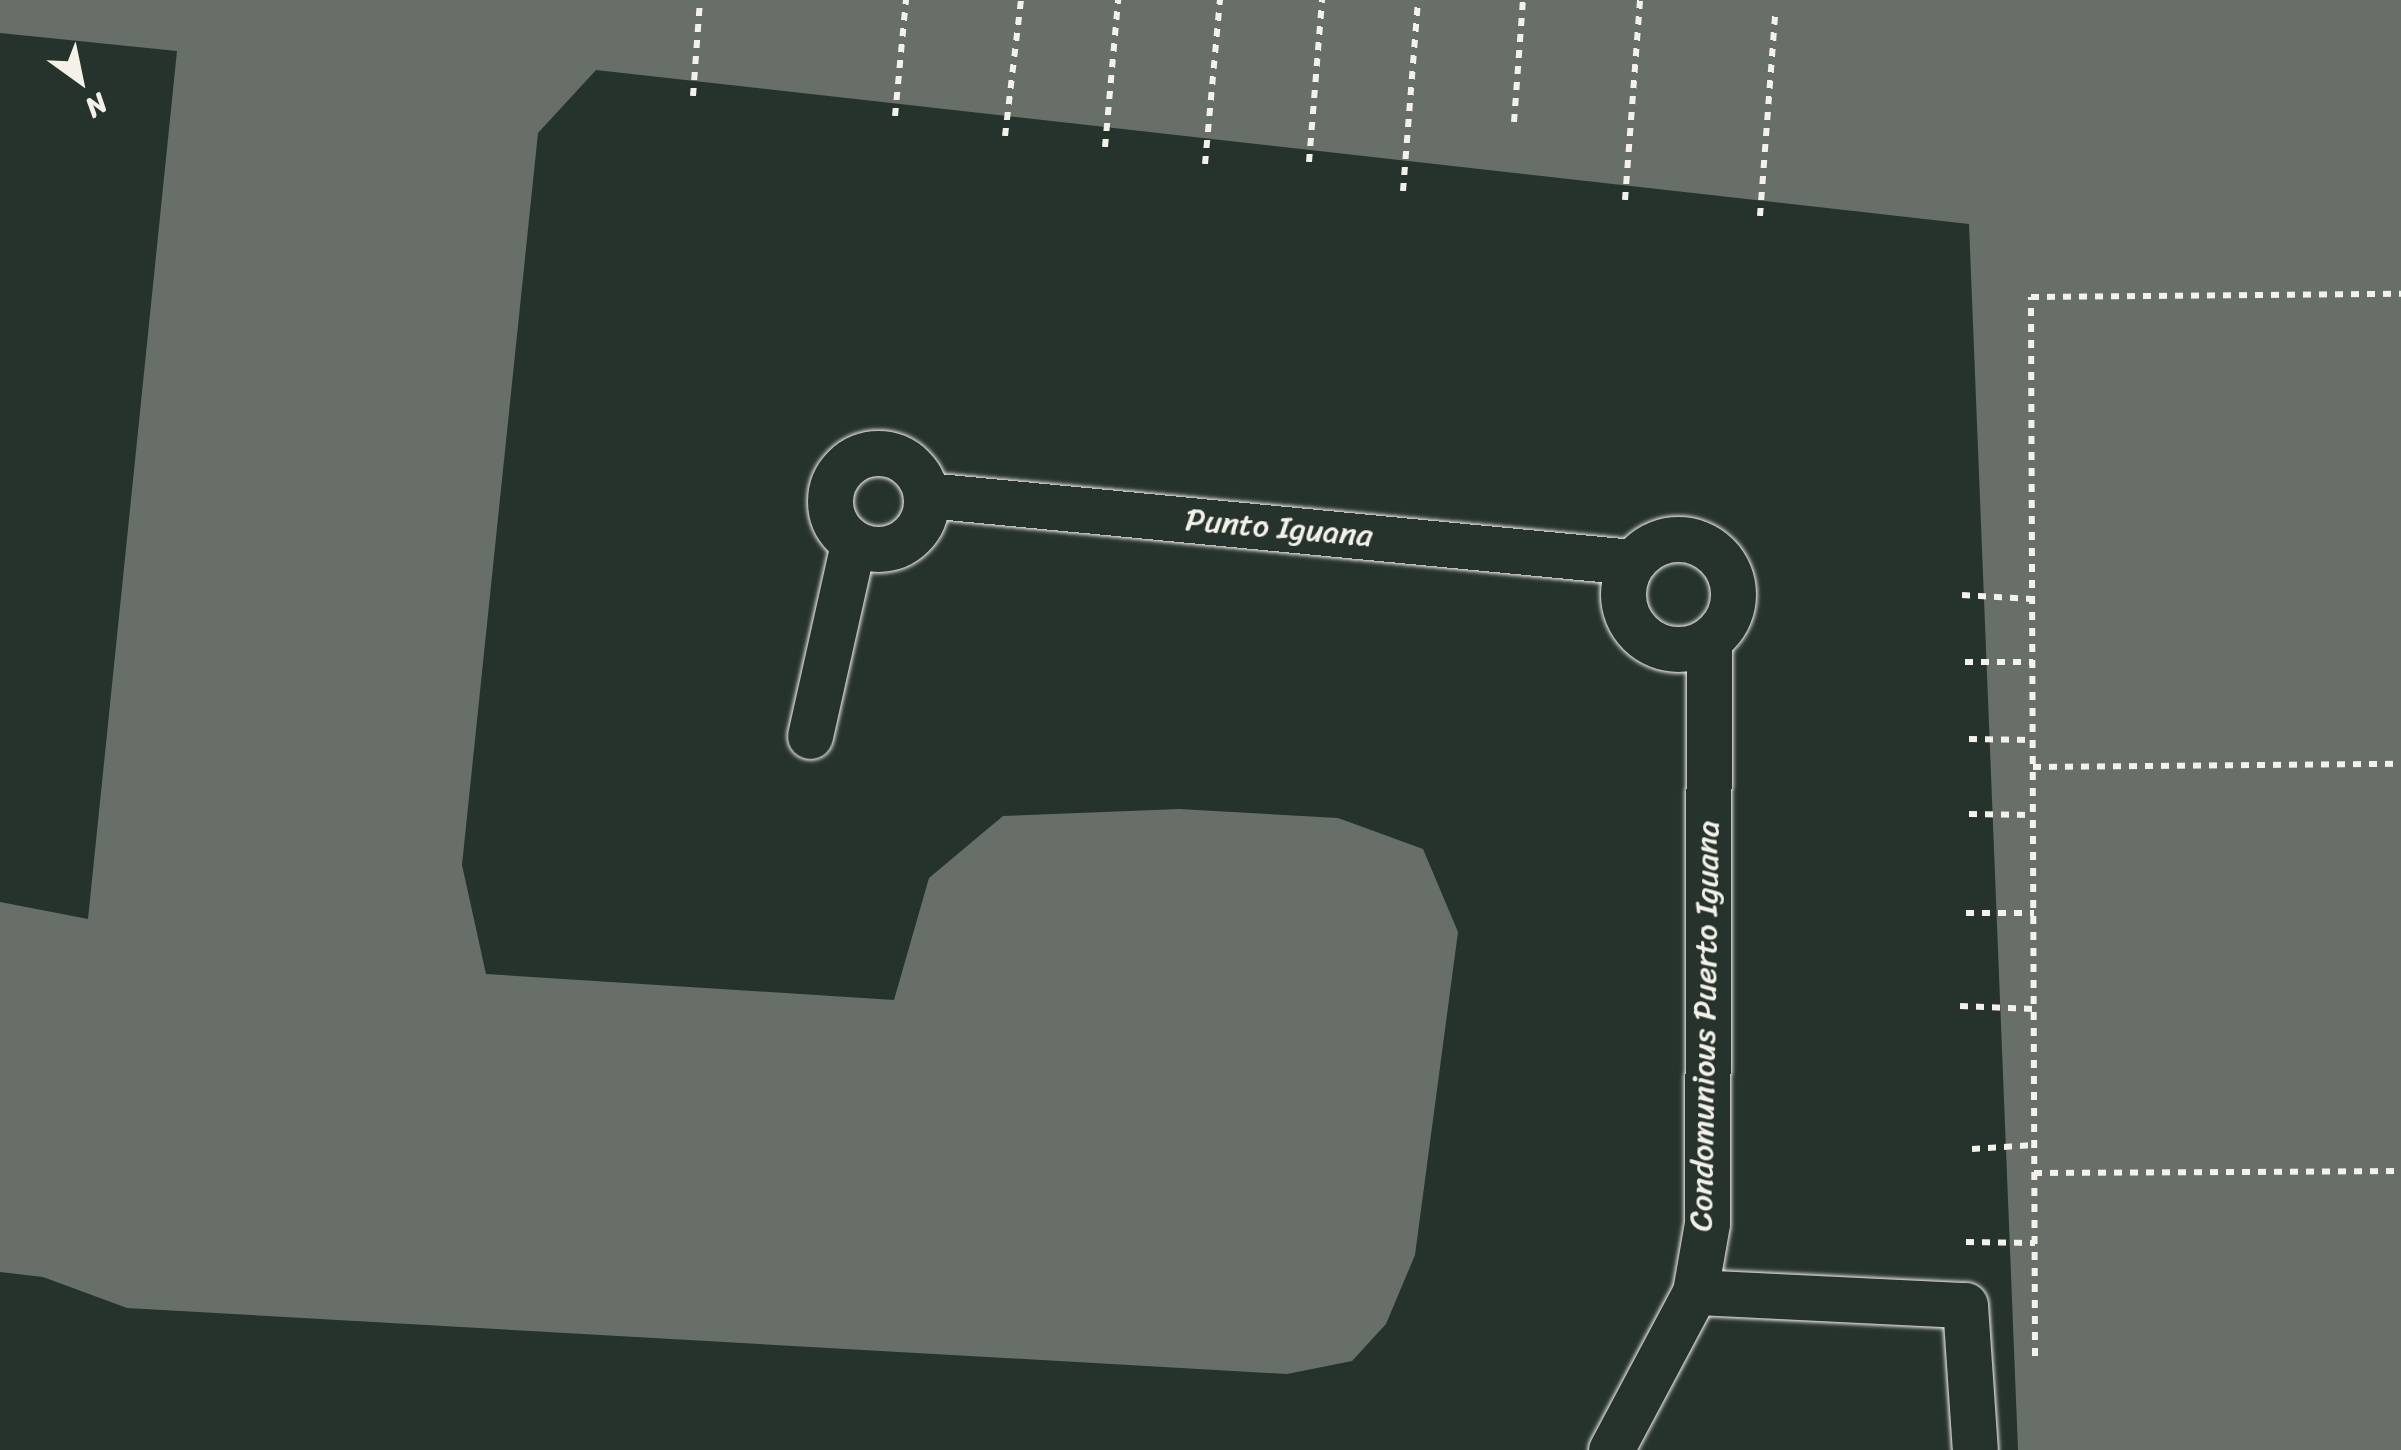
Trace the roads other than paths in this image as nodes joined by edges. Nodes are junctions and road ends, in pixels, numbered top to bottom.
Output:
1 (926, 495) junction
2 (853, 543) junction
3 (1632, 562) junction
4 (1708, 640) junction
5 (810, 736) dead end
6 (1695, 1292) junction
7 (1612, 1450) edge
8 (1975, 1450) edge

1 - 2 street
1 - 2 street
1 - 3 street, Punto Iguana
2 - 5 street
3 - 4 street
3 - 4 street
4 - 6 street, Condomunious Puerto Iguana
6 - 7 street, Condomunious Puerto Iguana
6 - 8 street

